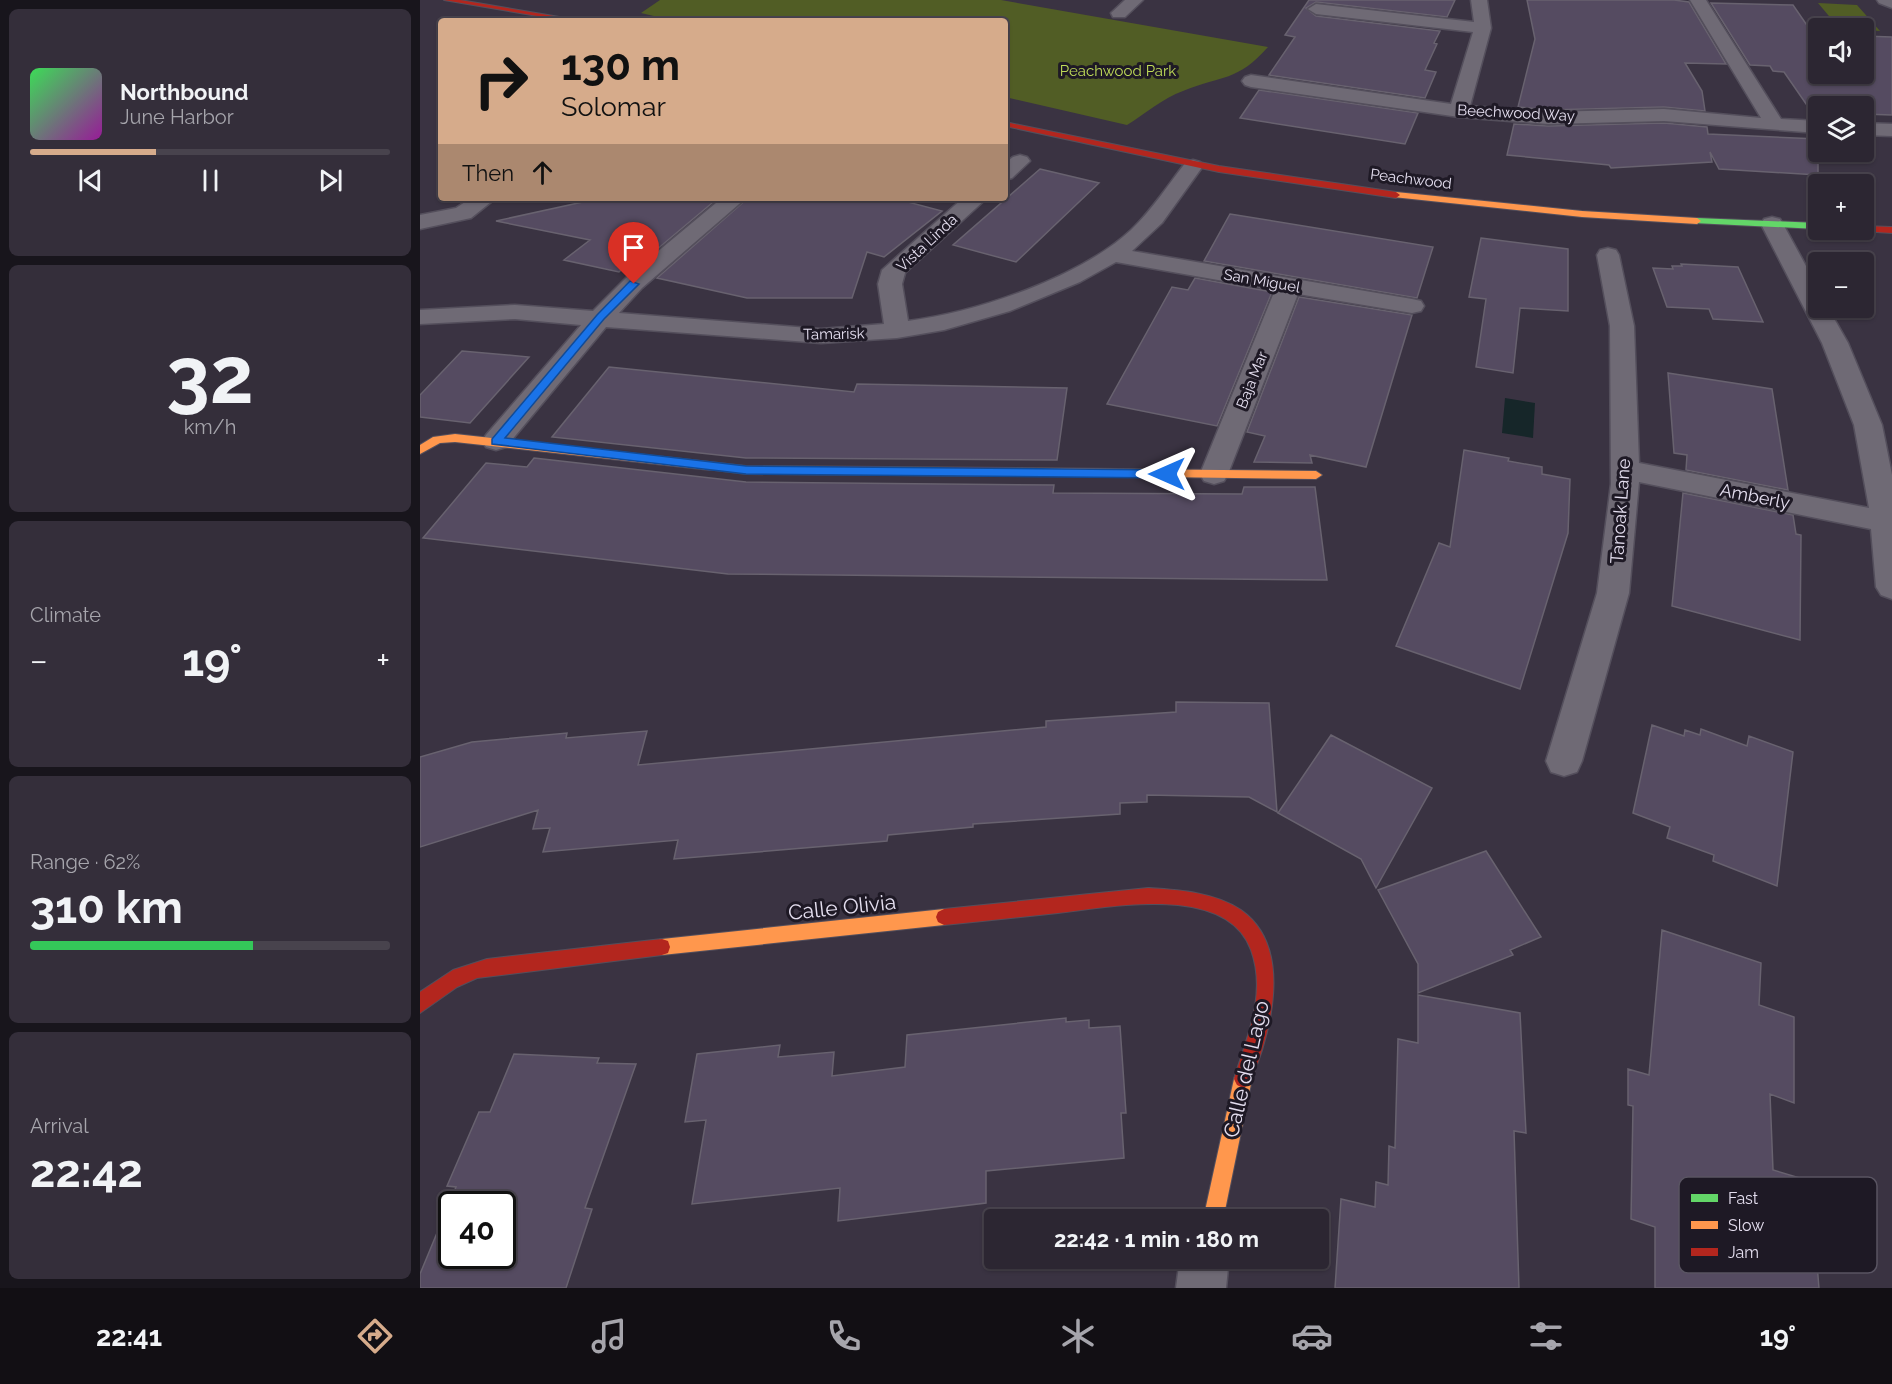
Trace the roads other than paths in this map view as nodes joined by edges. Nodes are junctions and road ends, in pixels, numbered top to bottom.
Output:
1 (447, 0) edge
2 (1135, 0) edge
3 (1479, 0) edge
4 (1698, 0) edge
5 (1885, 0) edge
6 (1892, 3) edge
7 (1316, 9) dead end
8 (1119, 13) dead end
9 (561, 18) edge
10 (1483, 28) junction
11 (1251, 81) dead end
12 (1460, 111) junction
13 (1008, 124) edge
14 (1774, 124) junction
15 (1808, 126) edge
16 (1874, 129) edge
17 (1892, 130) edge
18 (1193, 166) junction
19 (481, 201) edge
20 (731, 201) edge
21 (966, 201) edge
22 (420, 222) edge
23 (1772, 224) junction
24 (1808, 226) edge
25 (1874, 229) edge
26 (1892, 230) edge
27 (1113, 255) junction
28 (1608, 255) dead end
29 (1289, 285) junction
30 (1412, 306) dead end
31 (420, 317) edge
32 (601, 317) junction
33 (897, 331) junction
34 (1880, 427) edge
35 (496, 441) junction
36 (420, 450) edge
37 (1625, 470) junction
38 (1214, 474) junction
39 (1316, 476) dead end
40 (1886, 522) junction
41 (1892, 587) edge
42 (1564, 761) dead end
43 (1245, 922) joint
44 (420, 1004) edge
45 (1215, 1209) edge
46 (1204, 1269) edge
47 (1201, 1288) edge

1 - 9 street
2 - 8 street
3 - 10 street
4 - 14 street
5 - 6 street
7 - 10 street
10 - 12 street
11 - 12 street, Beechwood Way
12 - 14 street, Beechwood Way
13 - 18 street, Peachwood
14 - 15 street, Beechwood Way
16 - 17 street
18 - 23 street, Peachwood
18 - 27 street, Tamarisk
19 - 22 street
20 - 32 street
21 - 33 street, Vista Linda
23 - 24 street, Peachwood
23 - 34 street
25 - 26 street
27 - 29 street, San Miguel
27 - 33 street, Tamarisk
28 - 37 street, Tanoak Lane
29 - 30 street, San Miguel
29 - 38 street, Baja Mar
31 - 32 street, Tamarisk
32 - 33 street, Tamarisk
32 - 35 street
34 - 40 street
35 - 36 street
35 - 38 street
37 - 40 street, Amberly
37 - 42 street, Tanoak Lane
38 - 39 street
40 - 41 street
43 - 44 street, Calle Olivia
43 - 45 street, Calle del Lago
46 - 47 street

